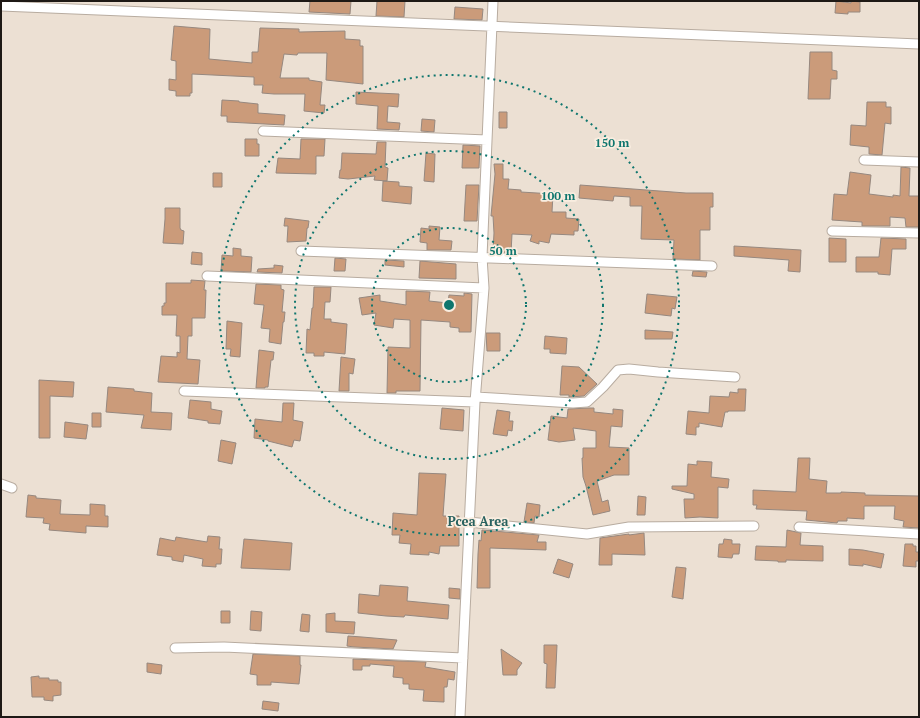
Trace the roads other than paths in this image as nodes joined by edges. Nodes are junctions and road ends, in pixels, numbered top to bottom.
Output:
1 (493, 1) edge
2 (1, 6) edge
3 (492, 27) junction
4 (919, 44) edge
5 (263, 131) dead end
6 (487, 140) junction
7 (864, 160) dead end
8 (919, 162) edge
9 (832, 231) dead end
10 (919, 233) edge
11 (301, 250) dead end
12 (482, 257) junction
13 (712, 266) dead end
14 (207, 276) dead end
15 (484, 288) junction
16 (735, 377) dead end
17 (184, 391) dead end
18 (476, 400) junction
19 (1, 484) edge
20 (12, 488) dead end
21 (469, 522) junction
22 (754, 526) dead end
23 (799, 527) dead end
24 (919, 534) edge
25 (175, 648) dead end
26 (463, 658) junction
27 (460, 717) edge

1 - 3 street
2 - 3 street
3 - 4 street
3 - 6 street
5 - 6 street
6 - 12 street
7 - 8 street
9 - 10 street
11 - 12 street
12 - 13 street
12 - 15 street
14 - 15 street
15 - 18 street
16 - 18 street
17 - 18 street
18 - 21 street
19 - 20 street
21 - 22 street
21 - 26 street
23 - 24 street
25 - 26 street
26 - 27 street

